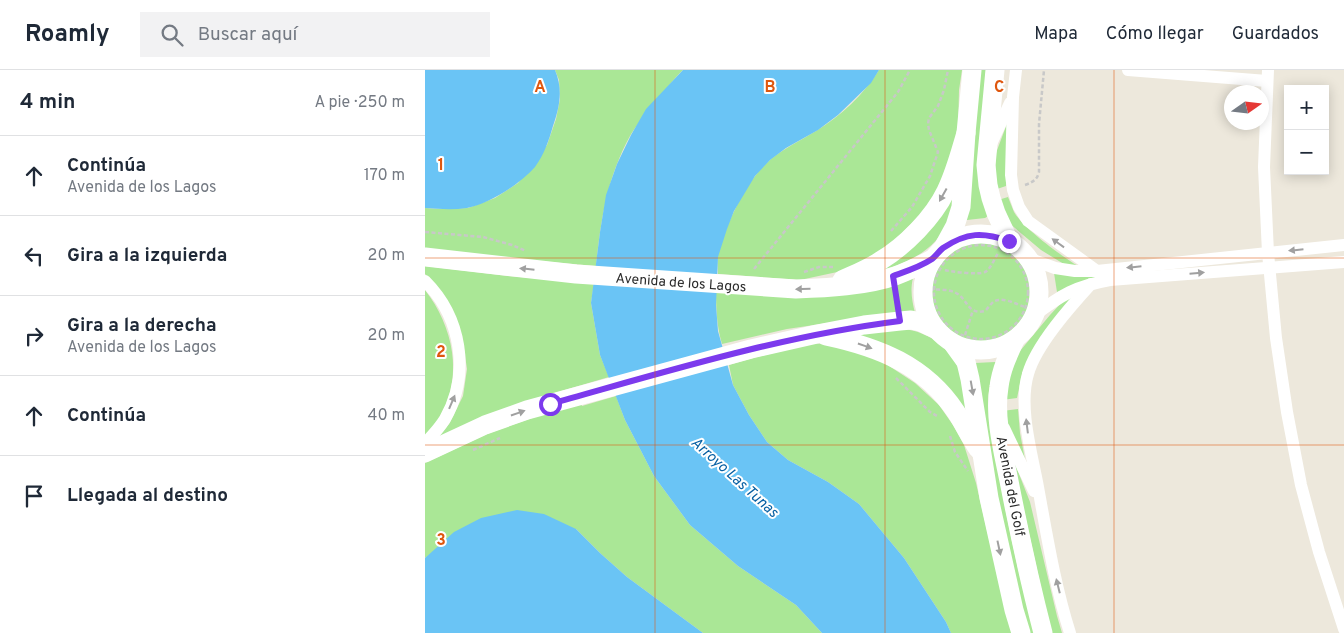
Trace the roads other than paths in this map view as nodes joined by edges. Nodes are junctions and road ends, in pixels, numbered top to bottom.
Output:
1 (972, 70) edge
2 (995, 70) edge
3 (1016, 70) edge
4 (1127, 70) edge
5 (1268, 76) edge
6 (1013, 97) junction
7 (966, 133) junction
8 (986, 156) junction
9 (1005, 243) junction
10 (1344, 245) edge
11 (1268, 253) junction
12 (425, 258) edge
13 (1028, 258) junction
14 (936, 261) junction
15 (1344, 262) edge
16 (1270, 267) junction
17 (1105, 274) junction
18 (425, 281) edge
19 (1091, 284) junction
20 (826, 288) junction
21 (1031, 311) junction
22 (937, 330) junction
23 (817, 334) junction
24 (1015, 340) junction
25 (960, 342) junction
26 (998, 415) junction
27 (425, 443) edge
28 (425, 453) edge
29 (983, 457) junction
30 (1041, 507) junction
31 (1344, 629) edge
32 (1021, 633) edge
33 (1043, 633) edge
34 (1070, 633) edge

1 - 7 street
2 - 8 street
3 - 6 street
4 - 5 street
5 - 11 street
6 - 8 street
17 -> 6 street
7 - 14 street
7 -> 20 street
8 - 9 street
9 - 13 street
9 - 14 street, Avenida de los Lagos
10 -> 11 street
11 - 16 street
11 -> 17 street
20 -> 12 street, Avenida de los Lagos
13 - 17 street
13 - 21 street
14 - 20 street, Avenida de los Lagos
14 - 22 street
15 - 16 street
17 -> 16 street
16 - 31 street
17 - 19 street
27 -> 18 street
19 - 21 street
30 -> 19 street
21 - 24 street
22 - 23 street
22 - 25 street, Avenida del Golf
28 -> 23 street
23 -> 29 street
24 - 25 street
24 - 26 street, Avenida del Golf
25 -> 29 street, Avenida del Golf
26 - 30 street
26 - 33 street, Avenida del Golf
29 -> 32 street, Avenida del Golf
34 -> 30 street

